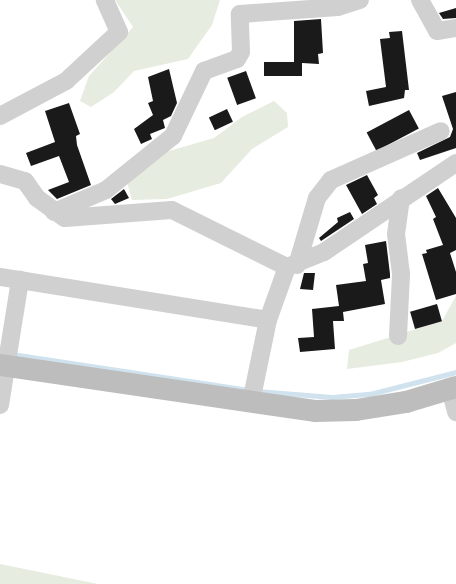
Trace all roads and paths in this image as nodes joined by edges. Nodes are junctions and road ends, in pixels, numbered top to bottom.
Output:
1 (105, 0) edge
2 (360, 0) edge
3 (420, 0) edge
4 (456, 28) edge
5 (0, 116) edge
6 (441, 131) dead end
7 (456, 163) edge
8 (0, 174) edge
9 (401, 198) junction
10 (54, 212) junction
11 (292, 266) junction
12 (0, 277) edge
13 (20, 280) junction
14 (268, 320) junction
15 (398, 336) dead end
16 (3, 365) edge
17 (453, 388) edge
18 (251, 402) junction
19 (0, 404) edge
20 (456, 412) edge

1 - 5 street
2 - 10 street
3 - 4 street
6 - 11 street
7 - 9 street
8 - 10 street
9 - 11 street
9 - 15 street
10 - 11 street
11 - 14 street
12 - 13 street
13 - 14 street
13 - 16 street
14 - 18 street
16 - 18 street
16 - 19 street
17 - 18 street
17 - 20 street

